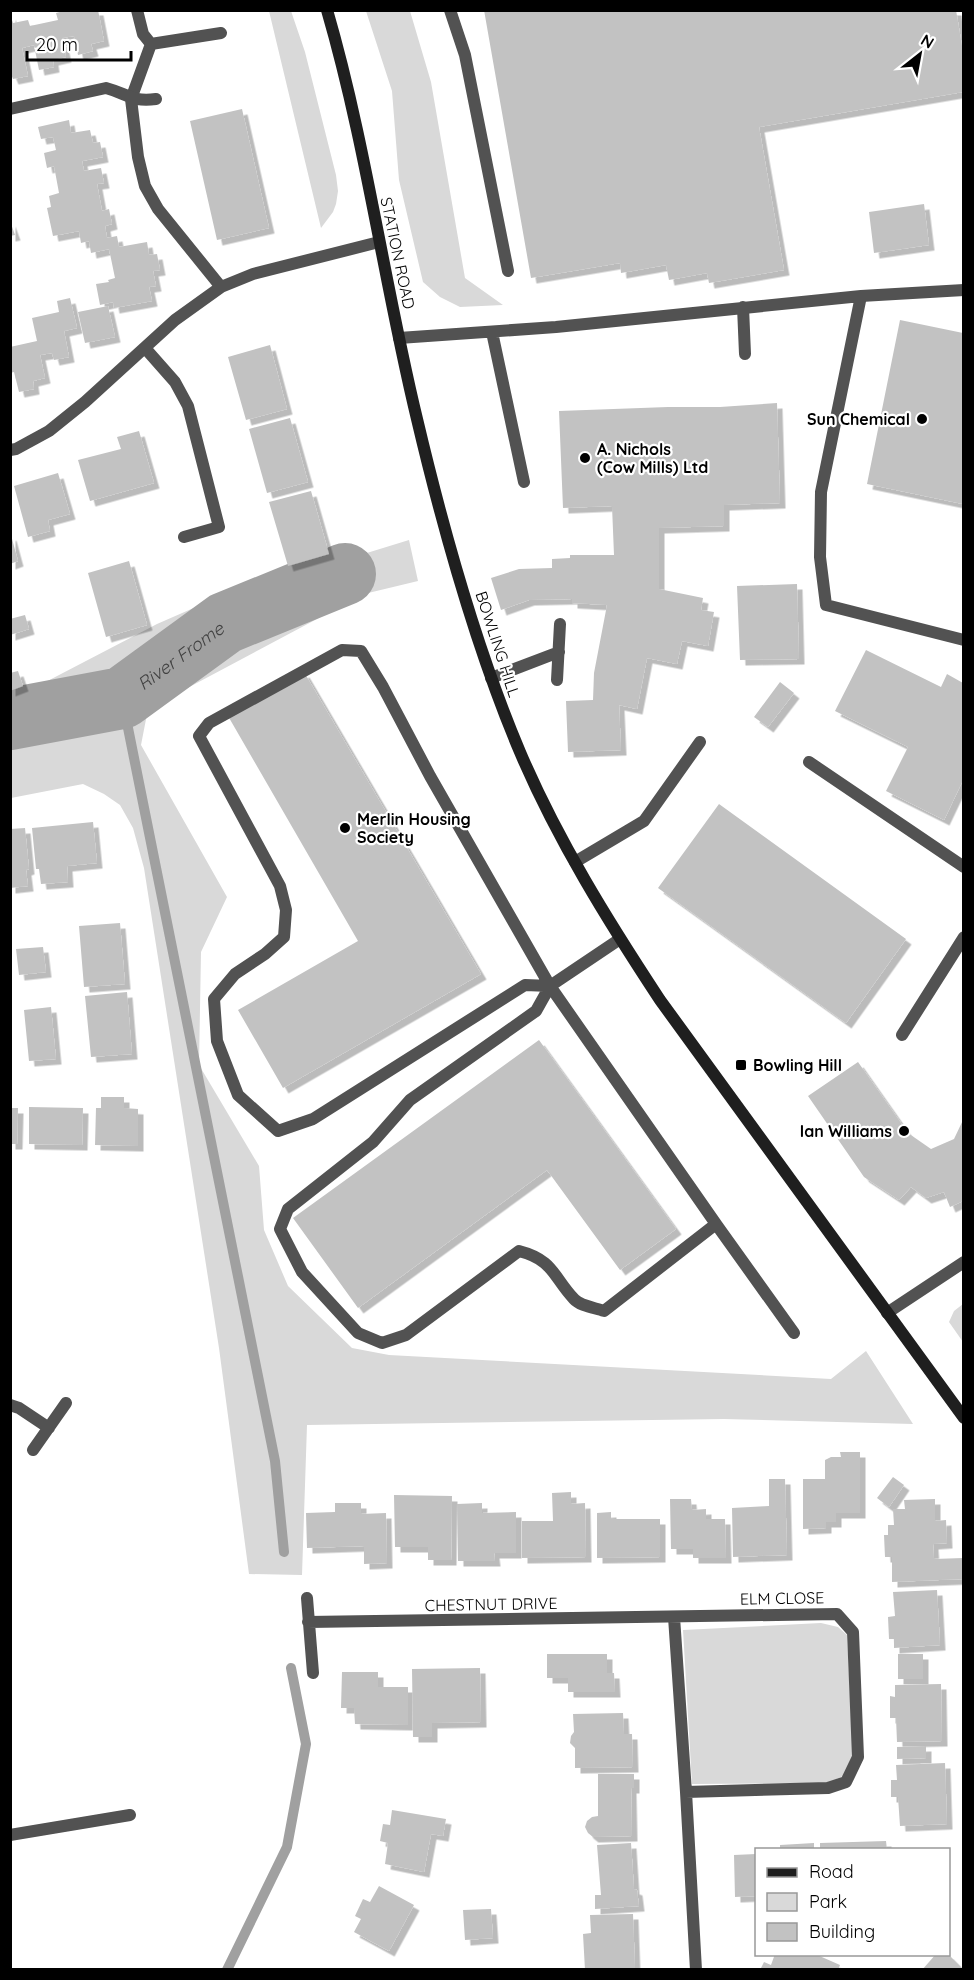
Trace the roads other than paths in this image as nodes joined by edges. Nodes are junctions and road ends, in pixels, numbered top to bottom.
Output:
1 (137, 10) edge
2 (327, 10) edge
3 (450, 10) edge
4 (221, 33) dead end
5 (151, 44) junction
6 (131, 99) junction
7 (156, 99) dead end
8 (10, 109) edge
9 (378, 242) junction
10 (508, 271) dead end
11 (221, 287) junction
12 (963, 290) edge
13 (861, 296) junction
14 (743, 307) junction
15 (492, 332) junction
16 (399, 338) junction
17 (145, 348) junction
18 (745, 354) dead end
19 (10, 450) edge
20 (524, 482) dead end
21 (438, 502) joint
22 (184, 537) dead end
23 (560, 624) dead end
24 (963, 640) edge
25 (559, 652) junction
26 (491, 678) junction
27 (557, 680) dead end
28 (700, 742) dead end
29 (809, 762) dead end
30 (575, 862) junction
31 (963, 867) edge
32 (963, 937) edge
33 (620, 939) junction
34 (550, 986) junction
35 (902, 1035) dead end
36 (716, 1224) junction
37 (963, 1262) edge
38 (887, 1313) junction
39 (794, 1333) dead end
40 (66, 1403) dead end
41 (10, 1405) edge
42 (963, 1418) edge
43 (49, 1428) junction
44 (33, 1450) dead end
45 (307, 1598) dead end
46 (674, 1617) junction
47 (308, 1622) junction
48 (313, 1673) dead end
49 (686, 1792) junction
50 (130, 1815) dead end
51 (10, 1835) edge
52 (696, 1970) edge

1 - 5 street
2 - 9 main road, STATION ROAD
3 - 10 street
4 - 5 street
5 - 6 street
6 - 7 street
6 - 8 street
6 - 11 street
9 - 11 street
9 - 16 main road, STATION ROAD
11 - 17 street
12 - 13 street
13 - 14 street
13 - 24 street
14 - 15 street
14 - 18 street
15 - 16 street
15 - 20 street
16 - 21 main road, STATION ROAD
17 - 19 street
17 - 22 street
21 - 26 main road, BOWLING HILL
23 - 25 street
25 - 26 street
25 - 27 street
26 - 30 main road, BOWLING HILL
28 - 30 street
29 - 31 street
30 - 33 main road, BOWLING HILL
32 - 35 street
33 - 34 street
33 - 38 main road, BOWLING HILL
34 - 34 street
34 - 36 street
34 - 36 street
36 - 39 street
37 - 38 street
38 - 42 main road, BOWLING HILL
40 - 43 street
41 - 43 street
43 - 44 street
45 - 47 street
46 - 47 street, CHESTNUT DRIVE
46 - 49 street
46 - 49 street, ELM CLOSE
47 - 48 street
49 - 52 street
50 - 51 street

